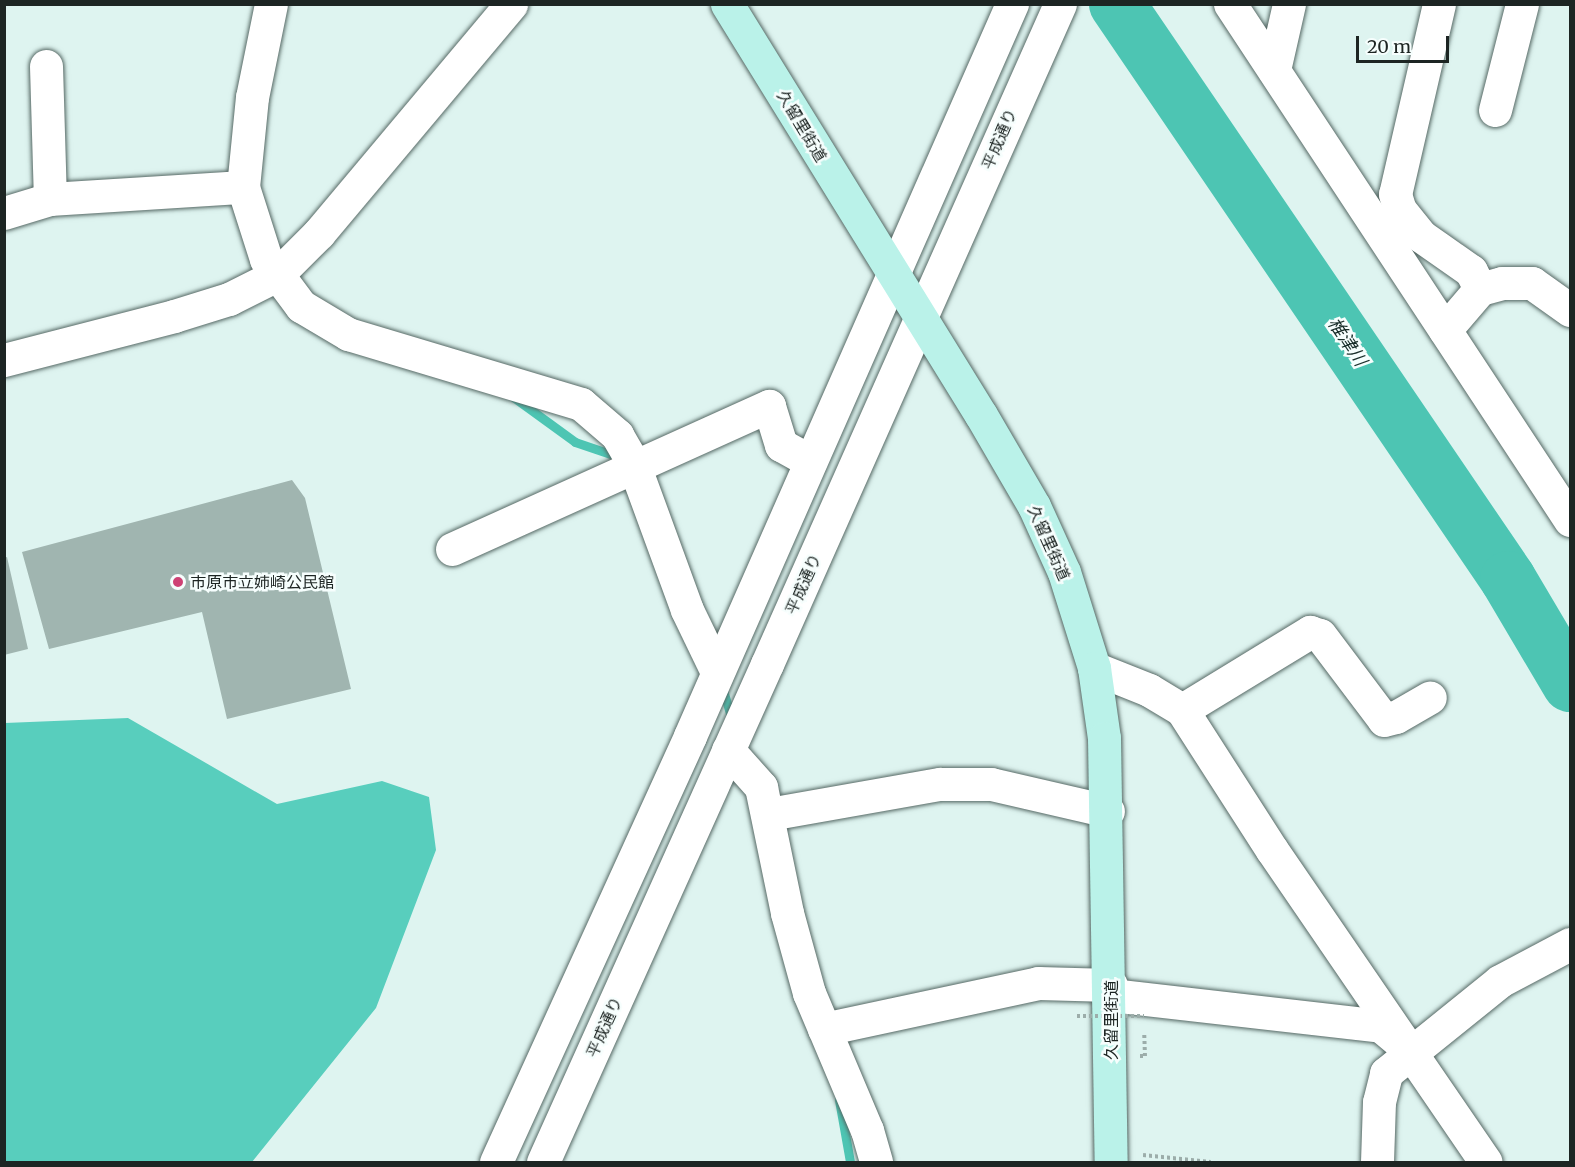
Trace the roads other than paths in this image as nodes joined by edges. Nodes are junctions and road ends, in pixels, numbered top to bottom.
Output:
1 (271, 4) edge
2 (511, 4) edge
3 (727, 4) edge
4 (1060, 4) edge
5 (1230, 4) edge
6 (1289, 4) edge
7 (1439, 4) edge
8 (1522, 4) edge
9 (1007, 15) edge
10 (46, 66) dead end
11 (1274, 70) junction
12 (1496, 110) dead end
13 (243, 187) junction
14 (50, 199) junction
15 (4, 213) edge
16 (277, 275) junction
17 (894, 277) junction
18 (1480, 289) junction
19 (1570, 310) edge
20 (922, 323) junction
21 (1445, 330) junction
22 (4, 360) edge
23 (808, 460) junction
24 (634, 465) junction
25 (1570, 520) edge
26 (452, 549) dead end
27 (1094, 668) junction
28 (717, 672) junction
29 (1430, 697) dead end
30 (1182, 710) junction
31 (728, 750) junction
32 (1108, 811) junction
33 (769, 814) junction
34 (1570, 944) edge
35 (1111, 990) junction
36 (824, 1029) junction
37 (1410, 1050) junction
38 (1126, 1159) edge
39 (496, 1162) edge
40 (543, 1162) edge
41 (876, 1162) edge
42 (1377, 1162) edge
43 (1486, 1162) edge

1 - 13 street
2 - 16 street
3 - 17 main road, 久留里街道
4 - 20 street, 平成通り
5 - 11 street
6 - 11 street
7 - 18 street
8 - 12 street
9 - 17 street
10 - 14 street
11 - 21 street
13 - 14 street
13 - 16 street
14 - 15 street
16 - 22 street
16 - 24 street
17 - 20 main road, 久留里街道
17 - 23 street
18 - 19 street
18 - 21 street
20 - 27 main road, 久留里街道
20 - 31 street, 平成通り
21 - 25 street
23 - 24 street
23 - 28 street
24 - 26 street
24 - 28 street
27 - 30 street
27 - 32 main road, 久留里街道
28 - 39 street
29 - 30 street
30 - 37 street
31 - 33 street
31 - 40 street, 平成通り
32 - 33 street
32 - 35 main road, 久留里街道
33 - 36 street
34 - 37 street
35 - 36 street
35 - 37 street
35 - 38 main road, 久留里街道
36 - 41 street
37 - 42 street
37 - 43 street

